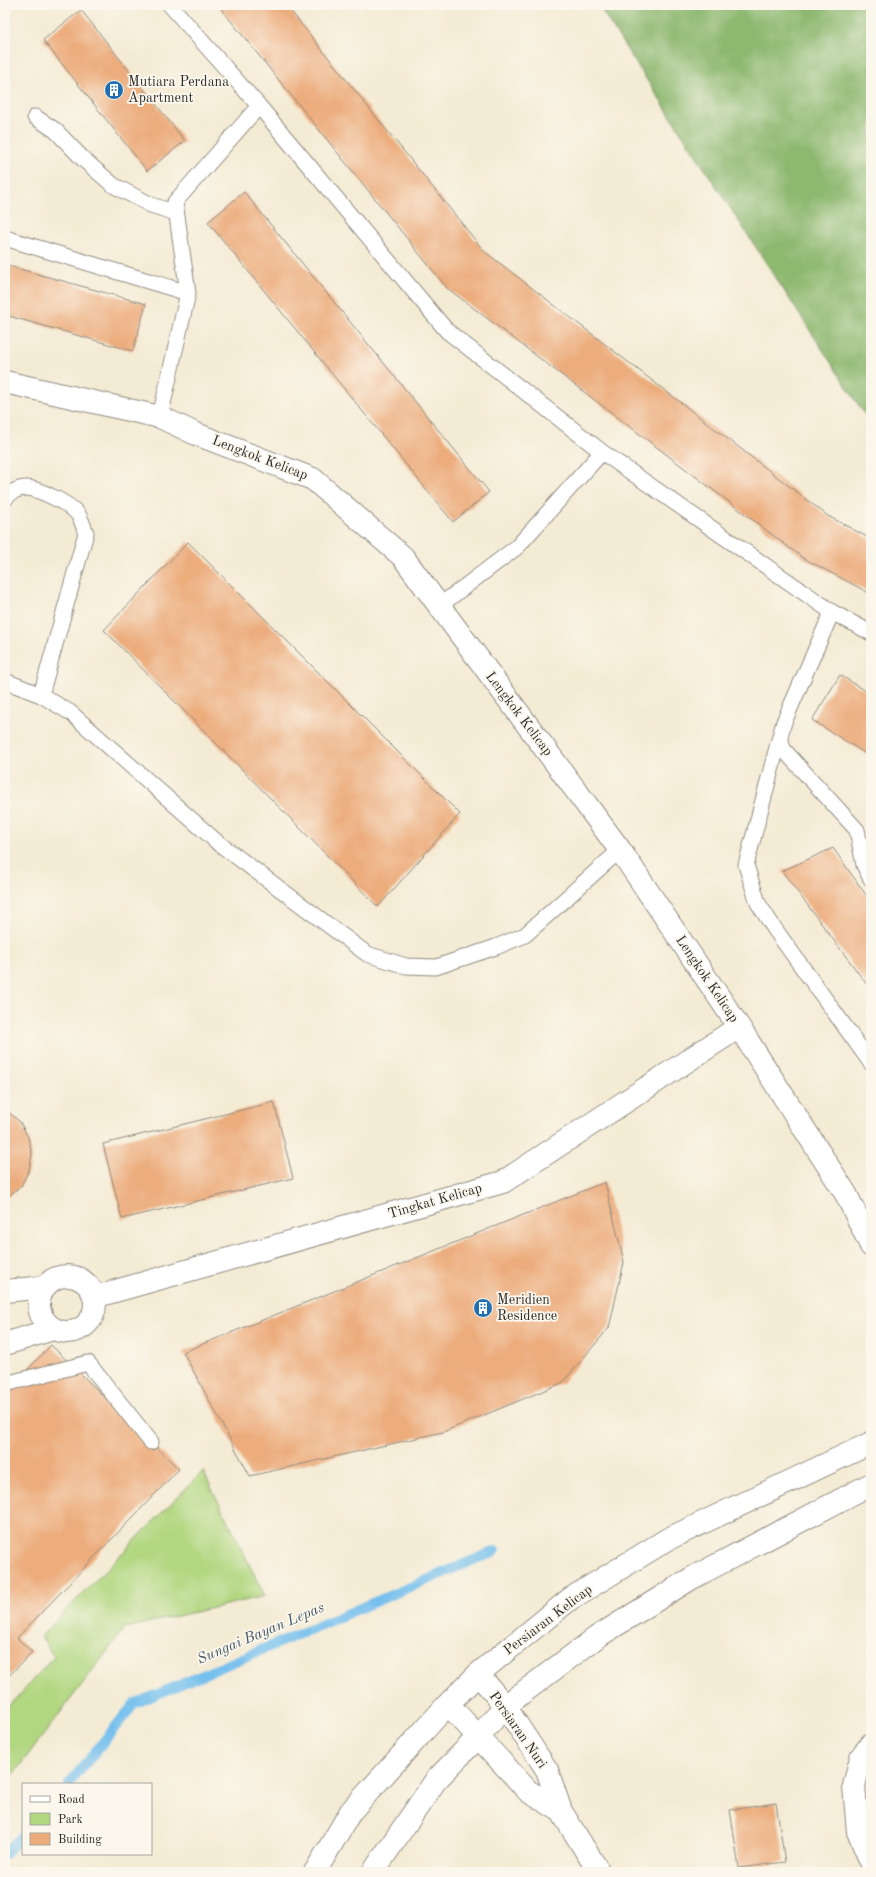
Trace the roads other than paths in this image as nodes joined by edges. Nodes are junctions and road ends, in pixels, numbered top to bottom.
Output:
1 (170, 5) edge
2 (259, 106) junction
3 (35, 116) dead end
4 (176, 212) junction
5 (5, 238) edge
6 (188, 293) junction
7 (5, 382) edge
8 (160, 418) junction
9 (602, 452) junction
10 (5, 499) edge
11 (439, 606) junction
12 (832, 612) junction
13 (871, 633) edge
14 (5, 681) edge
15 (41, 695) junction
16 (780, 736) junction
17 (864, 829) edge
18 (620, 850) junction
19 (871, 879) edge
20 (739, 1027) junction
21 (871, 1063) edge
22 (871, 1246) edge
23 (44, 1287) junction
24 (5, 1292) edge
25 (94, 1297) junction
26 (53, 1329) junction
27 (5, 1344) edge
28 (5, 1384) edge
29 (151, 1442) dead end
30 (871, 1443) edge
31 (871, 1484) edge
32 (478, 1674) junction
33 (448, 1704) junction
34 (505, 1706) junction
35 (479, 1736) junction
36 (871, 1744) edge
37 (561, 1811) junction
38 (871, 1862) edge
39 (315, 1872) edge
40 (373, 1872) edge
41 (599, 1872) edge

1 - 2 lane
2 - 4 lane
2 - 9 lane
3 - 4 lane
4 - 6 lane
5 - 6 lane
6 - 8 lane
7 - 8 street, Lengkok Kelicap
8 - 11 street, Lengkok Kelicap
9 - 11 lane
9 - 12 lane
10 - 15 lane
11 - 18 street, Lengkok Kelicap
12 - 13 lane
12 - 16 lane
14 - 15 lane
15 - 18 lane
16 - 17 lane
16 - 21 lane
17 - 19 lane
18 - 20 street, Lengkok Kelicap
20 - 22 street, Lengkok Kelicap
20 - 25 street, Tingkat Kelicap
23 - 24 street
23 - 25 street
23 - 26 street
25 - 26 street
26 - 27 street
28 - 29 lane
30 - 32 street, Persiaran Kelicap
31 - 34 street
32 - 33 street, Persiaran Kelicap
32 - 34 street, Persiaran Nuri
33 - 35 street, Persiaran Nuri
33 - 39 street, Persiaran Kelicap
34 - 35 street
34 - 37 street, Persiaran Nuri
35 - 37 street, Persiaran Nuri
35 - 40 street
36 - 38 street
37 - 41 street, Persiaran Nuri

